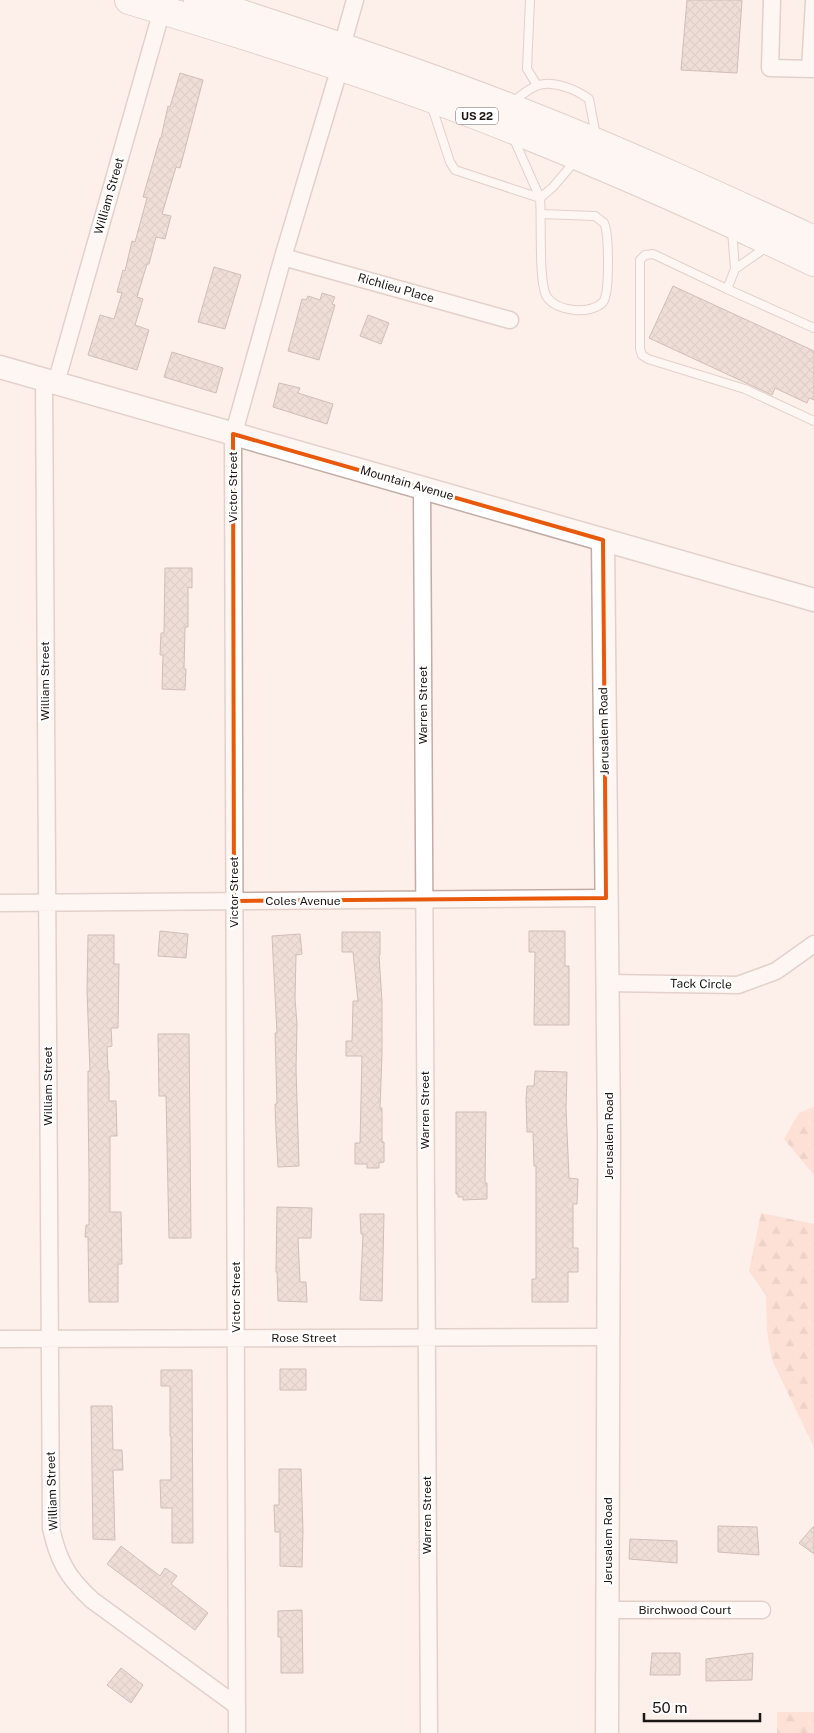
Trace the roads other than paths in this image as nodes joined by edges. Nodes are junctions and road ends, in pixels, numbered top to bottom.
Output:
1 (129, 0) edge
2 (198, 0) edge
3 (355, 0) edge
4 (530, 0) edge
5 (772, 0) edge
6 (814, 2) edge
7 (162, 10) junction
8 (341, 56) junction
9 (812, 69) edge
10 (537, 85) junction
11 (428, 97) junction
12 (508, 117) junction
13 (588, 150) junction
14 (540, 198) junction
15 (541, 214) junction
16 (732, 224) junction
17 (814, 240) edge
18 (773, 242) junction
19 (283, 257) junction
20 (814, 262) edge
21 (735, 270) junction
22 (727, 289) junction
23 (510, 320) dead end
24 (814, 328) edge
25 (0, 367) edge
26 (50, 381) junction
27 (814, 421) edge
28 (233, 434) junction
29 (422, 488) junction
30 (603, 540) junction
31 (814, 600) edge
32 (606, 898) junction
33 (424, 900) junction
34 (234, 901) junction
35 (0, 903) edge
36 (47, 903) junction
37 (814, 944) edge
38 (607, 983) junction
39 (608, 1337) junction
40 (426, 1338) junction
41 (50, 1339) junction
42 (236, 1339) junction
43 (0, 1340) edge
44 (608, 1610) junction
45 (762, 1610) dead end
46 (237, 1706) junction
47 (237, 1733) edge
48 (429, 1733) edge
49 (607, 1733) edge

1 - 7 highway, US 22
2 - 8 highway, US 22
3 - 8 street, Victor Street
4 - 10 lane
5 - 9 street
6 - 9 street
7 - 8 highway, US 22
7 - 26 street, William Street
8 - 11 highway, US 22
8 - 12 highway, US 22
8 - 19 street, Victor Street
10 - 12 lane
10 - 13 lane
11 - 12 highway, US 22
11 - 14 lane
12 - 13 highway, US 22
12 - 14 lane
13 - 14 lane
13 - 16 highway, US 22
13 - 17 highway, US 22
14 - 15 lane
15 - 15 lane
16 - 18 highway, US 22
16 - 21 lane
18 - 20 highway, US 22
18 - 21 lane
19 - 23 street, Richlieu Place
19 - 28 street, Victor Street
21 - 22 lane
22 - 24 lane
22 - 27 lane
25 - 26 street, Mountain Avenue
26 - 28 street, Mountain Avenue
26 - 36 street, William Street
28 - 29 street, Mountain Avenue
28 - 34 street, Victor Street
29 - 30 street, Mountain Avenue
29 - 33 street, Warren Street
30 - 31 street, Mountain Avenue
30 - 32 street, Jerusalem Road
32 - 33 street, Coles Avenue
32 - 38 street, Jerusalem Road
33 - 34 street, Coles Avenue
33 - 40 street, Warren Street
34 - 36 street, Coles Avenue
34 - 42 street, Victor Street
35 - 36 street, Coles Avenue
36 - 41 street, William Street
37 - 38 street, Tack Circle
38 - 39 street, Jerusalem Road
39 - 40 street, Rose Street
39 - 44 street, Jerusalem Road
40 - 42 street, Rose Street
40 - 48 street, Warren Street
41 - 42 street, Rose Street
41 - 43 street, Rose Street
41 - 46 street, William Street
42 - 46 street, Victor Street
44 - 45 street, Birchwood Court
44 - 49 street, Jerusalem Road
46 - 47 street, Victor Street

